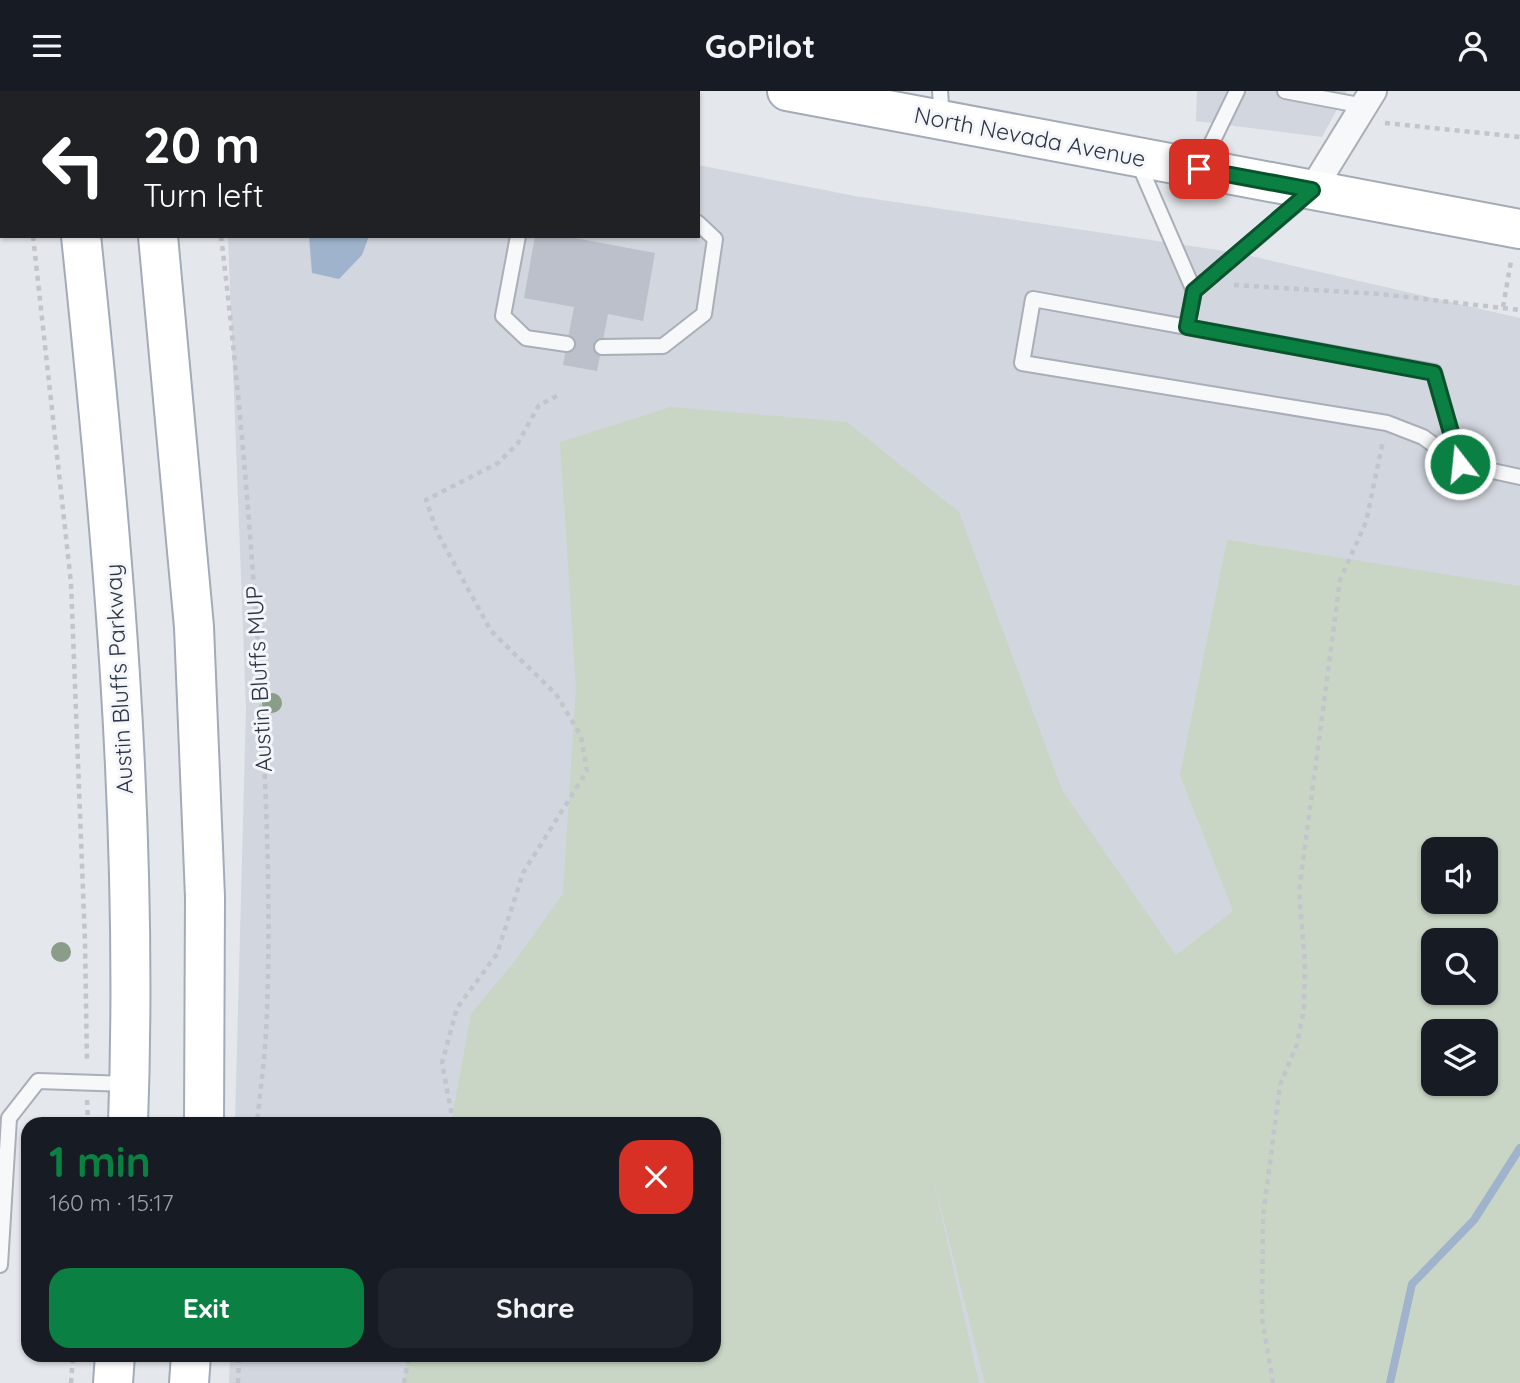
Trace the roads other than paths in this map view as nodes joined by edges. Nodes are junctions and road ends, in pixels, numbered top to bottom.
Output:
1 (787, 91) edge
2 (1237, 91) edge
3 (1285, 91) edge
4 (941, 106) edge
5 (1364, 106) edge
6 (1136, 157) junction
7 (1199, 169) junction
8 (1312, 190) junction
9 (700, 225) edge
10 (1520, 229) edge
11 (81, 238) edge
12 (158, 238) edge
13 (518, 238) edge
14 (1194, 291) junction
15 (1187, 327) junction
16 (567, 344) dead end
17 (602, 347) dead end
18 (1460, 464) junction
19 (1520, 477) edge
20 (129, 1084) junction
21 (128, 1117) edge
22 (204, 1117) edge
23 (0, 1265) edge
24 (114, 1362) edge
25 (190, 1362) edge
26 (113, 1383) edge
27 (189, 1383) edge

1 - 4 main road, North Nevada Avenue
2 - 7 lane
3 - 5 lane
4 - 6 main road, North Nevada Avenue
5 - 8 street
6 - 7 main road, North Nevada Avenue
6 - 14 lane
7 - 8 main road, North Nevada Avenue
8 - 10 main road, North Nevada Avenue
8 - 14 lane
9 - 17 lane
11 - 20 main road, Austin Bluffs Parkway
12 - 22 main road
13 - 16 lane
14 - 15 lane
15 - 18 lane
15 - 18 lane
18 - 19 lane
20 - 21 main road, Austin Bluffs Parkway
20 - 23 lane
24 - 26 main road
25 - 27 main road

